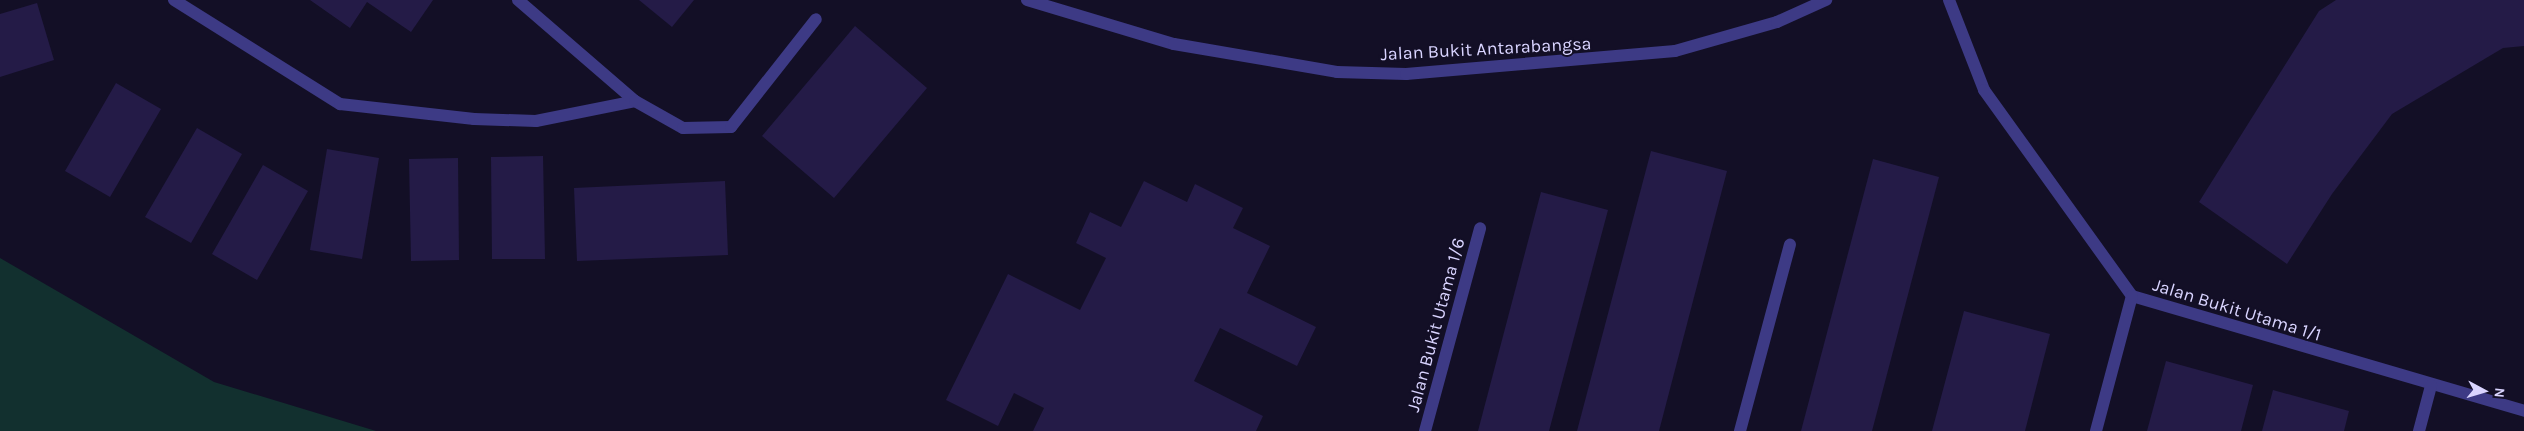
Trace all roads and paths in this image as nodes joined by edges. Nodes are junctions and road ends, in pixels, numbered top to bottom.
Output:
1 (174, 0) edge
2 (518, 0) edge
3 (1027, 0) edge
4 (1826, 0) edge
5 (1949, 0) edge
6 (816, 19) dead end
7 (635, 101) junction
8 (1480, 228) dead end
9 (1790, 245) dead end
10 (2132, 296) junction
11 (2431, 386) junction
12 (2524, 411) edge
13 (1425, 431) edge
14 (1740, 431) edge
15 (2096, 431) edge
16 (2420, 431) edge

1 - 7 street
2 - 7 street
3 - 4 street, Jalan Bukit Antarabangsa
5 - 10 street, Jalan Bukit Utama 1/1
6 - 7 street
8 - 13 street, Jalan Bukit Utama 1/6
9 - 14 street
10 - 11 street, Jalan Bukit Utama 1/1
10 - 15 street
11 - 12 street, Jalan Bukit Utama 1/1
11 - 16 street

